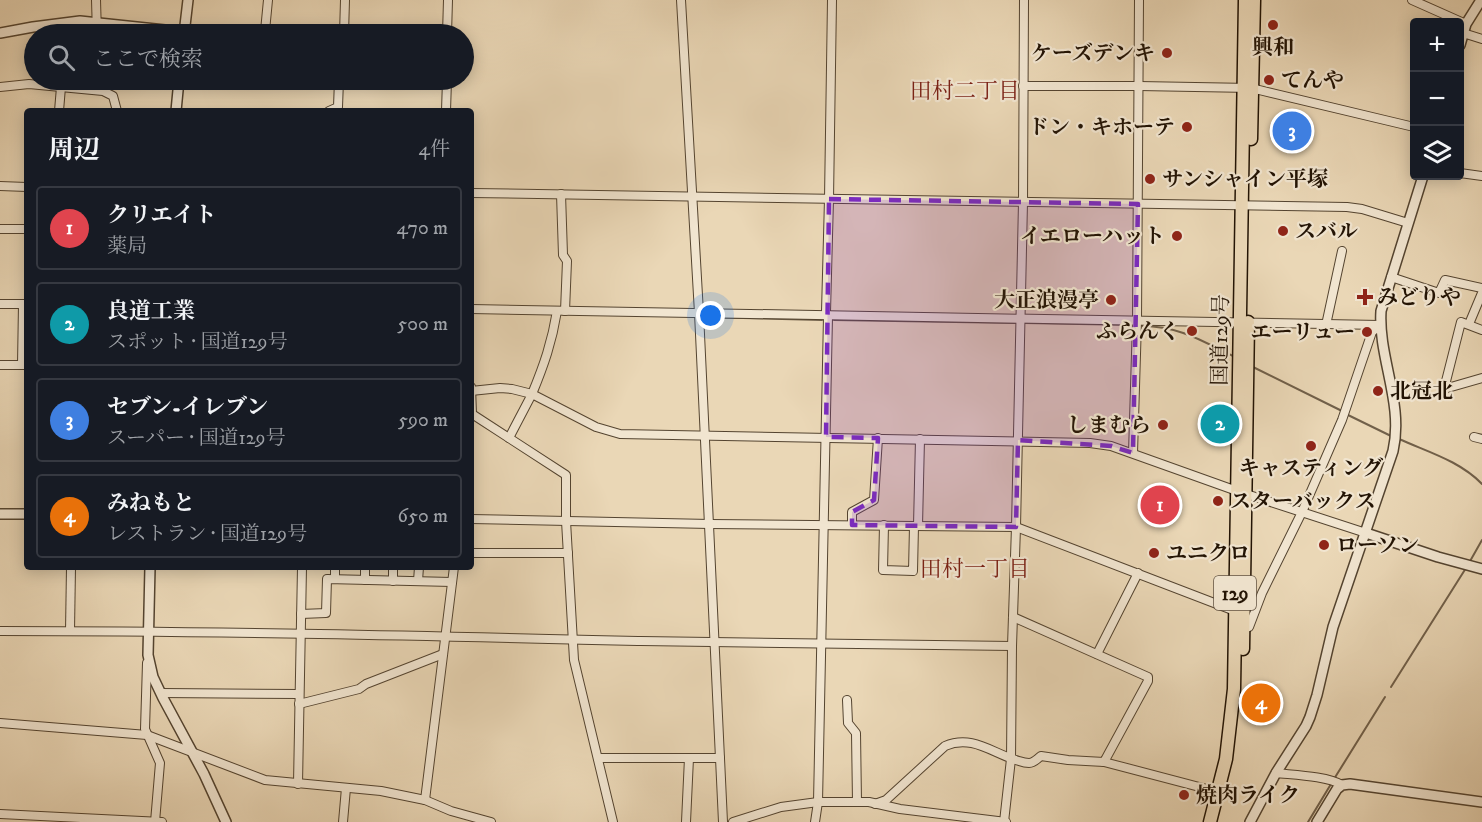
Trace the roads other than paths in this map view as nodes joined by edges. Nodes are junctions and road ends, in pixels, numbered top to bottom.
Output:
1 (96, 0) edge
2 (188, 0) edge
3 (268, 0) edge
4 (345, 0) edge
5 (448, 0) edge
6 (681, 0) edge
7 (832, 0) edge
8 (1024, 0) edge
9 (1139, 0) edge
10 (1245, 0) edge
11 (1254, 0) edge
12 (1412, 0) edge
13 (1481, 0) edge
14 (1445, 18) edge
15 (96, 22) junction
16 (58, 24) edge
17 (112, 24) edge
18 (185, 24) edge
19 (266, 24) edge
20 (344, 24) edge
21 (447, 24) edge
22 (1464, 28) joint
23 (24, 29) edge
24 (0, 33) edge
25 (1482, 39) edge
26 (24, 85) edge
27 (1023, 86) junction
28 (1139, 86) junction
29 (0, 87) edge
30 (1247, 88) junction
31 (61, 90) edge
32 (98, 90) edge
33 (178, 90) edge
34 (339, 90) edge
35 (447, 90) edge
36 (59, 108) edge
37 (116, 108) edge
38 (176, 108) edge
39 (334, 108) edge
40 (446, 108) edge
41 (1410, 126) edge
42 (1464, 174) edge
43 (1482, 176) edge
44 (1422, 180) edge
45 (0, 186) edge
46 (24, 187) edge
47 (474, 193) edge
48 (561, 194) junction
49 (692, 196) junction
50 (829, 199) junction
51 (1023, 202) junction
52 (1138, 204) junction
53 (1246, 206) junction
54 (1408, 223) junction
55 (0, 229) edge
56 (24, 229) edge
57 (1342, 251) dead end
58 (1391, 277) junction
59 (1482, 288) edge
60 (1482, 293) edge
61 (0, 304) edge
62 (24, 304) edge
63 (474, 309) edge
64 (561, 311) junction
65 (699, 313) junction
66 (828, 316) junction
67 (1020, 320) junction
68 (1137, 321) junction
69 (1244, 322) junction
70 (1469, 324) junction
71 (1326, 325) junction
72 (1380, 325) junction
73 (1482, 330) edge
74 (0, 364) edge
75 (24, 365) edge
76 (1482, 378) edge
77 (474, 389) edge
78 (532, 394) junction
79 (474, 415) edge
80 (705, 436) junction
81 (826, 437) junction
82 (509, 438) junction
83 (878, 438) junction
84 (920, 439) junction
85 (1017, 440) junction
86 (1133, 453) junction
87 (1241, 492) junction
88 (1302, 512) junction
89 (0, 514) edge
90 (24, 514) edge
91 (474, 519) edge
92 (566, 521) junction
93 (710, 524) junction
94 (824, 524) junction
95 (852, 525) junction
96 (884, 525) junction
97 (916, 526) junction
98 (1016, 527) junction
99 (1366, 533) junction
100 (474, 553) edge
101 (568, 553) junction
102 (1478, 568) edge
103 (71, 570) edge
104 (150, 570) edge
105 (302, 570) edge
106 (336, 570) edge
107 (365, 570) edge
108 (393, 570) edge
109 (419, 570) edge
110 (454, 570) edge
111 (1138, 573) junction
112 (335, 579) junction
113 (365, 580) junction
114 (393, 580) junction
115 (418, 581) junction
116 (452, 582) junction
117 (1244, 586) junction
118 (1262, 593) junction
119 (1239, 607) junction
120 (1257, 607) junction
121 (301, 614) junction
122 (1013, 616) junction
123 (1243, 628) junction
124 (0, 631) edge
125 (70, 631) junction
126 (148, 631) junction
127 (300, 633) junction
128 (445, 636) junction
129 (573, 639) junction
130 (715, 642) junction
131 (821, 643) junction
132 (1012, 646) junction
133 (443, 654) junction
134 (1097, 654) junction
135 (148, 655) junction
136 (161, 693) junction
137 (299, 694) junction
138 (847, 700) dead end
139 (299, 704) junction
140 (0, 723) edge
141 (147, 735) junction
142 (192, 751) junction
143 (598, 758) junction
144 (689, 759) junction
145 (720, 759) junction
146 (1011, 759) junction
147 (1104, 762) junction
148 (1276, 773) junction
149 (1338, 783) junction
150 (298, 784) junction
151 (346, 788) junction
152 (1222, 793) junction
153 (425, 800) junction
154 (818, 802) junction
155 (857, 802) junction
156 (1482, 802) edge
157 (874, 804) junction
158 (0, 814) edge
159 (95, 820) edge
160 (155, 822) edge
161 (162, 822) edge
162 (226, 822) edge
163 (343, 822) edge
164 (491, 822) edge
165 (613, 822) edge
166 (686, 822) edge
167 (723, 822) edge
168 (733, 822) edge
169 (815, 822) edge
170 (1005, 822) edge
171 (1210, 822) edge
172 (1218, 822) edge
173 (1250, 822) edge
174 (1317, 822) edge

1 - 15 street
2 - 18 street
3 - 19 street
4 - 20 street
5 - 21 street
6 - 49 street
7 - 50 street
8 - 27 street
9 - 28 street
10 - 30 highway, 国道129号 / 129
11 - 30 highway, 国道129号 / 129
12 - 14 street
13 - 22 street
15 - 16 street
15 - 17 street
22 - 25 street
23 - 24 street
26 - 29 street
27 - 28 street
27 - 51 street
28 - 30 street
28 - 52 street
30 - 41 street
30 - 53 highway, 国道129号 / 129
31 - 36 street
32 - 37 street
33 - 38 street
34 - 39 street
35 - 40 street
42 - 43 street
44 - 54 street
45 - 46 street
47 - 48 street
48 - 49 street
48 - 64 street
49 - 50 street
49 - 65 street
50 - 51 street
50 - 66 street
51 - 52 street
51 - 67 street
52 - 53 street
52 - 68 street
53 - 54 street
53 - 69 highway, 国道129号 / 129
54 - 58 street
55 - 56 street
57 - 71 street
58 - 59 street
58 - 72 street
60 - 70 street
61 - 62 street
63 - 64 street
64 - 65 street
64 - 78 street
65 - 66 street
65 - 80 street
66 - 67 street
66 - 81 street
67 - 68 street
67 - 85 street
68 - 69 street
68 - 86 street
69 - 71 street
69 - 87 highway, 国道129号 / 129
70 - 73 street
70 - 76 street
71 - 72 street
72 - 88 street
72 - 99 street
74 - 75 street
77 - 78 street
78 - 80 street
78 - 82 street
79 - 82 street
80 - 81 street
80 - 93 street
81 - 83 street
81 - 94 street
82 - 92 street
83 - 84 street
83 - 95 street
84 - 85 street
84 - 97 street
85 - 86 street
85 - 98 street
86 - 87 street
87 - 88 street
87 - 117 highway, 国道129号 / 129
87 - 119 highway, 国道129号 / 129
88 - 99 street
88 - 118 street
89 - 90 street
91 - 92 street
92 - 93 street
92 - 101 street
93 - 94 street
93 - 130 street
94 - 95 street
94 - 131 street
95 - 96 street
96 - 97 street
96 - 97 street
97 - 98 street
98 - 111 street
98 - 122 street
99 - 102 street
99 - 148 street
100 - 101 street
101 - 129 street
103 - 125 street
104 - 126 street
105 - 121 street
106 - 112 street
107 - 113 street
108 - 114 street
109 - 115 street
110 - 116 street
111 - 119 street
111 - 134 street
112 - 113 street
112 - 121 street
113 - 114 street
114 - 115 street
115 - 116 street
116 - 128 street
117 - 118 street
117 - 119 highway, 国道129号 / 129
118 - 120 street
119 - 120 street
119 - 123 highway, 国道129号 / 129
119 - 152 highway, 国道129号 / 129
120 - 123 street
121 - 127 street
122 - 132 street
122 - 134 street
123 - 152 highway, 国道129号 / 129
124 - 125 street
125 - 126 street
126 - 127 street
126 - 135 street
127 - 128 street
127 - 137 street
128 - 129 street
128 - 133 street
129 - 130 street
129 - 143 street
130 - 131 street
130 - 145 street
131 - 132 street
131 - 154 street
132 - 146 street
133 - 139 street
133 - 153 street
134 - 147 street
135 - 136 street
135 - 141 street
136 - 137 street
136 - 142 street
137 - 139 street
138 - 155 street
139 - 150 street
140 - 141 street
141 - 142 street
141 - 160 street
142 - 150 street
142 - 162 street
143 - 144 street
143 - 165 street
144 - 145 street
144 - 166 street
145 - 167 street
146 - 147 street
146 - 157 street
146 - 170 street
147 - 152 street
148 - 149 street
148 - 173 street
149 - 156 street
149 - 174 street
150 - 151 street
151 - 153 street
151 - 163 street
152 - 171 highway, 国道129号 / 129
152 - 172 highway, 国道129号 / 129
153 - 164 street
154 - 155 street
154 - 168 street
154 - 169 street
155 - 157 street
157 - 170 street
158 - 159 street
159 - 160 street
160 - 161 street

